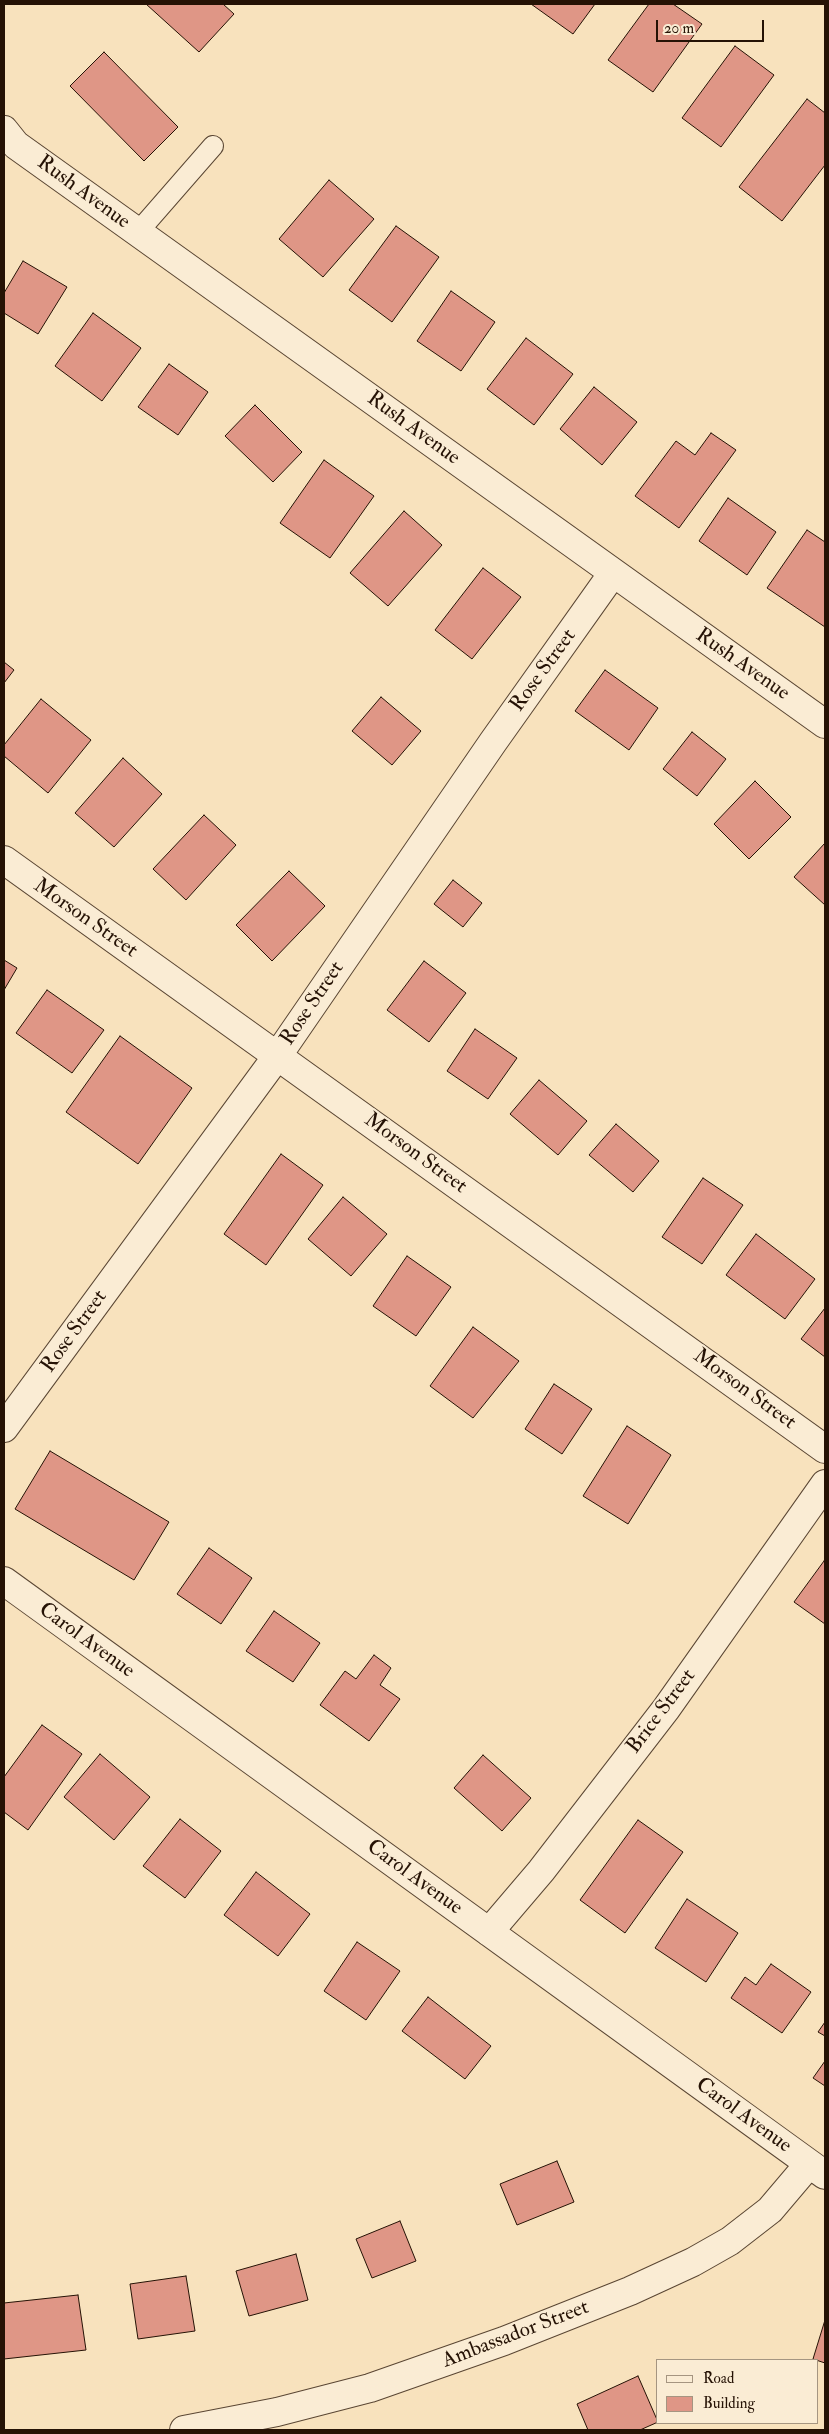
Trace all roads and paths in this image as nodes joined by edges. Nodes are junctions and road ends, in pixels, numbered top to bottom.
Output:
1 (4, 130) edge
2 (213, 146) dead end
3 (138, 232) junction
4 (614, 573) junction
5 (825, 724) edge
6 (4, 860) edge
7 (278, 1055) junction
8 (4, 1428) edge
9 (825, 1449) edge
10 (825, 1484) edge
11 (4, 1581) edge
12 (489, 1932) junction
13 (817, 2170) edge
14 (184, 2430) edge

1 - 3 street, Rush Avenue
2 - 3 lane
3 - 4 street, Rush Avenue
4 - 5 street, Rush Avenue
4 - 7 street, Rose Street
6 - 7 street, Morson Street
7 - 8 street, Rose Street
7 - 9 street, Morson Street
10 - 12 street, Brice Street
11 - 12 street, Carol Avenue
12 - 13 street, Carol Avenue
13 - 14 street, Ambassador Street

